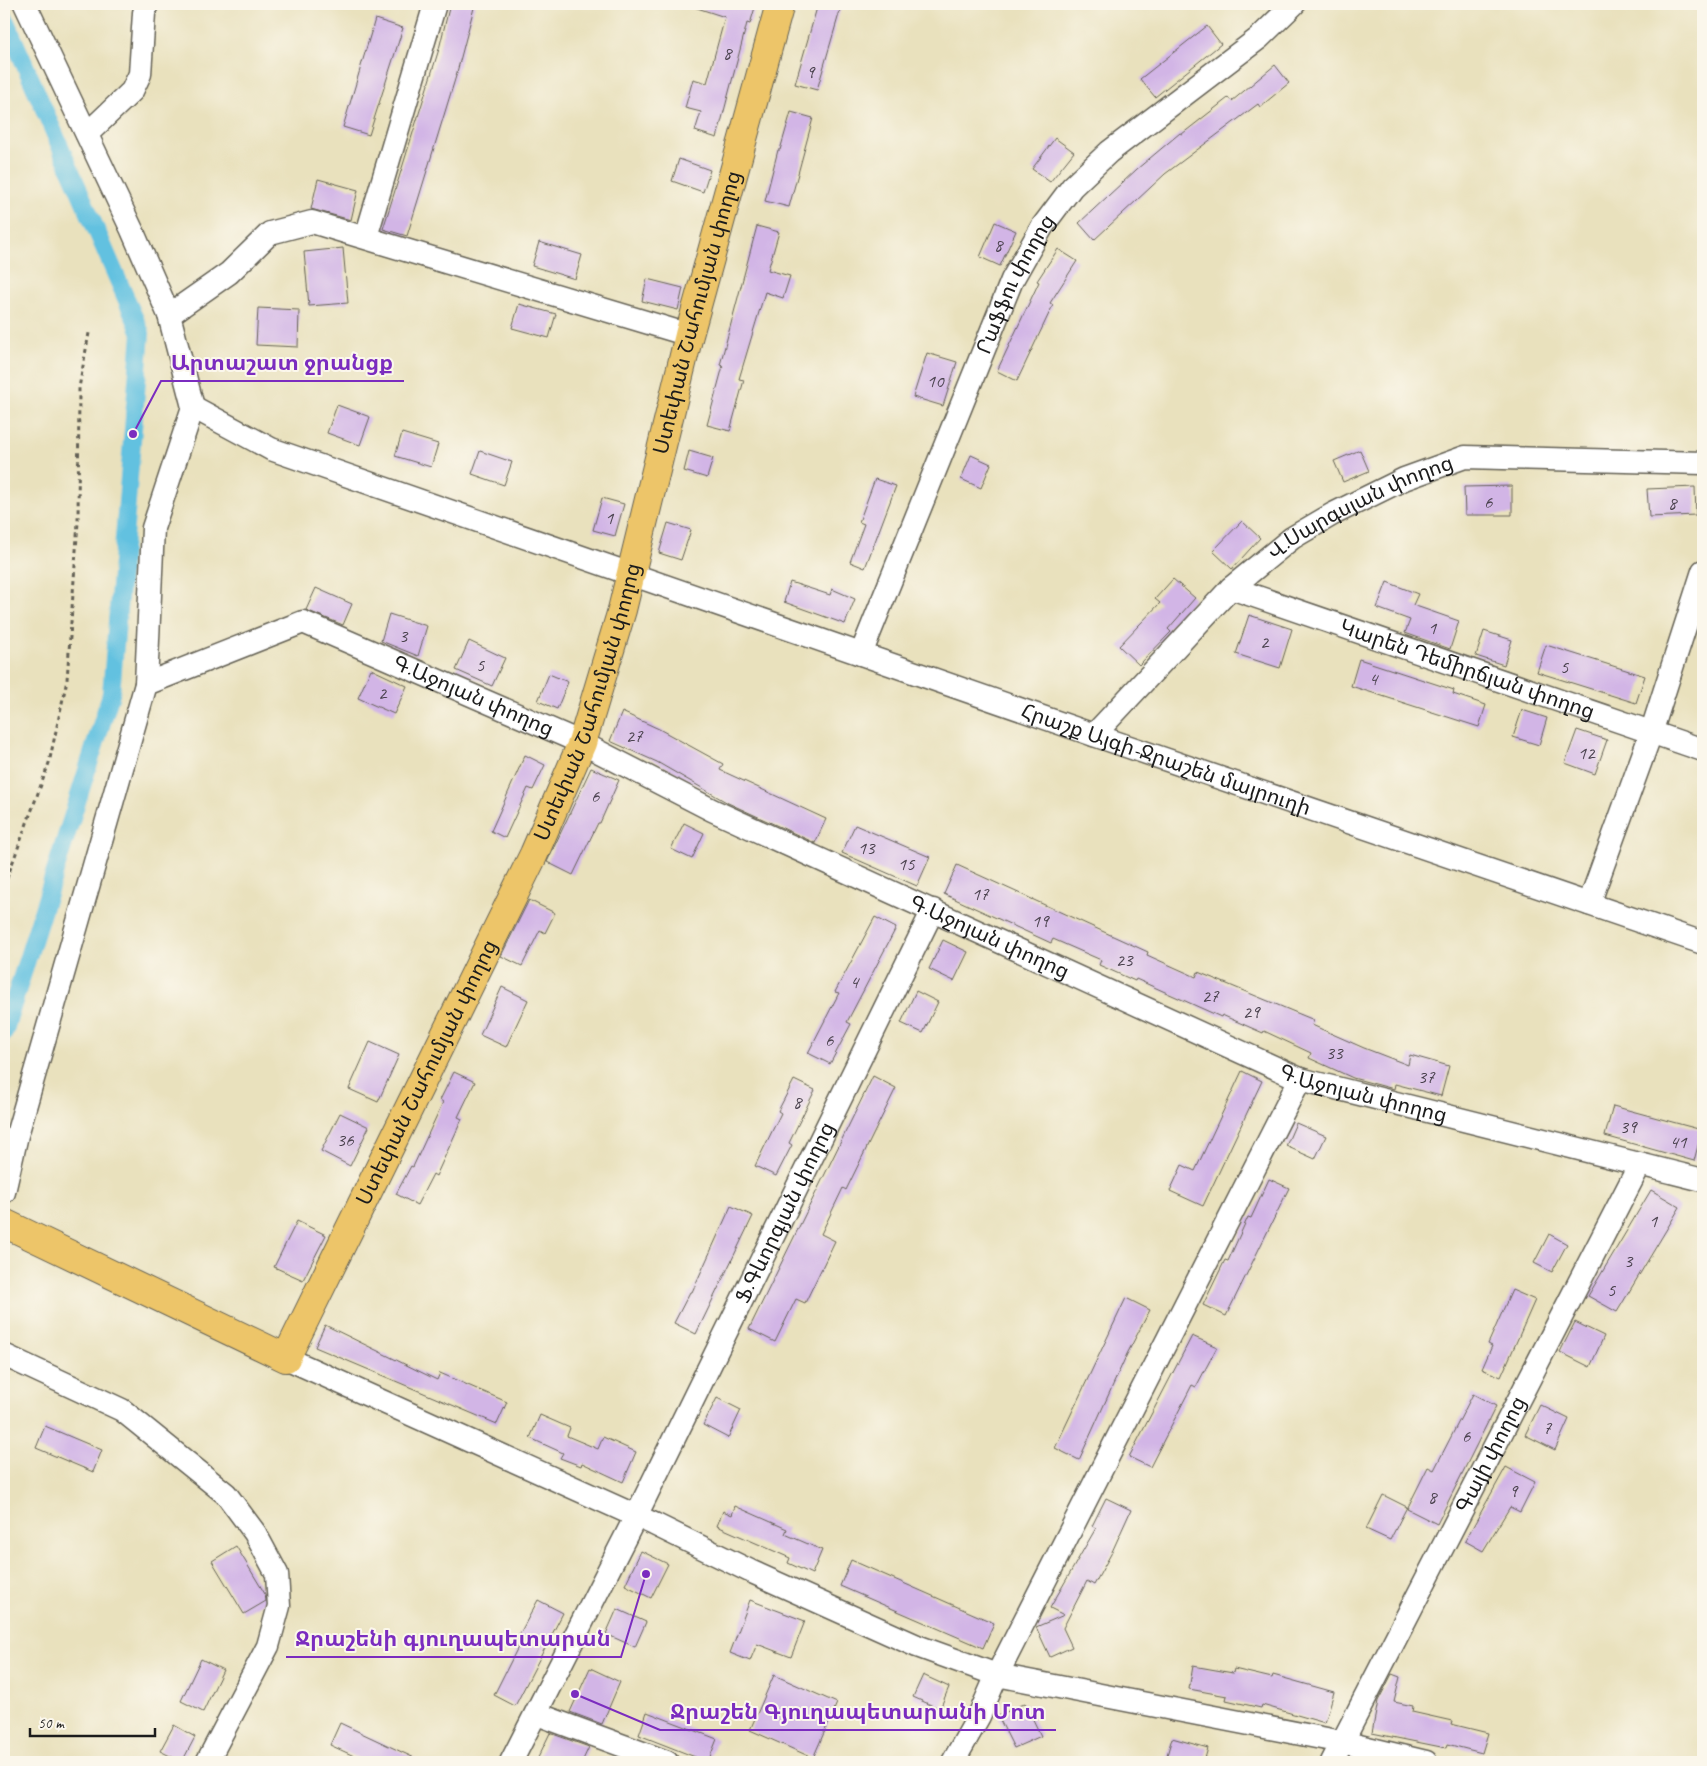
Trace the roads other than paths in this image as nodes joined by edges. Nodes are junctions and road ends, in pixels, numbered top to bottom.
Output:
1 (25, 4) edge
2 (147, 4) edge
3 (434, 4) edge
4 (780, 4) edge
5 (1294, 4) edge
6 (87, 134) junction
7 (366, 237) junction
8 (169, 315) junction
9 (689, 335) junction
10 (193, 407) junction
11 (1703, 463) edge
12 (1703, 570) edge
13 (631, 573) junction
14 (1231, 588) junction
15 (861, 654) junction
16 (146, 684) junction
17 (1651, 733) junction
18 (1094, 736) junction
19 (582, 743) junction
20 (1703, 750) edge
21 (1589, 904) junction
22 (933, 910) junction
23 (1703, 943) edge
24 (1300, 1078) junction
25 (1639, 1166) junction
26 (1703, 1180) edge
27 (4, 1192) edge
28 (4, 1223) edge
29 (4, 1355) edge
30 (286, 1358) junction
31 (636, 1516) junction
32 (997, 1674) junction
33 (537, 1714) junction
34 (1342, 1742) junction
35 (207, 1762) edge
36 (511, 1762) edge
37 (667, 1762) edge
38 (953, 1762) edge
39 (1332, 1762) edge
40 (1426, 1762) edge

1 - 6 street
2 - 6 street
3 - 7 street
4 - 9 main road, Ստեփան Շահումյան փողոց
5 - 15 street, Րաֆֆու փողոց
6 - 8 street
7 - 8 street
7 - 9 street
8 - 10 street
9 - 13 main road, Ստեփան Շահումյան փողոց
10 - 13 street, Հրաշք Այգի-Ջրաշեն մայրուղի
10 - 16 street
11 - 14 street, Վ.Սարգսյան փողոց
12 - 17 street
13 - 15 street, Հրաշք Այգի-Ջրաշեն մայրուղի
13 - 19 main road, Ստեփան Շահումյան փողոց
14 - 17 street, Կարեն Դեմիրճյան փողոց
14 - 18 street, Վ.Սարգսյան փողոց
15 - 18 street, Հրաշք Այգի-Ջրաշեն մայրուղի
16 - 19 street, Գ.Աջոյան փողոց
16 - 27 street
17 - 20 street, Կարեն Դեմիրճյան փողոց
17 - 21 street
18 - 21 street, Հրաշք Այգի-Ջրաշեն մայրուղի
19 - 22 street, Գ.Աջոյան փողոց
19 - 30 main road, Ստեփան Շահումյան փողոց
21 - 23 street, Հրաշք Այգի-Ջրաշեն մայրուղի
22 - 24 street, Գ.Աջոյան փողոց
22 - 31 street, Ֆ.Գևորգյան փողոց
24 - 25 street, Գ.Աջոյան փողոց
24 - 32 street
25 - 26 street, Գ.Աջոյան փողոց
25 - 34 street, Գայի փողոց
28 - 30 main road
29 - 35 street
30 - 31 street
31 - 32 street
31 - 33 street, Ֆ.Գևորգյան փողոց
32 - 34 street
32 - 38 street
33 - 36 street, Ֆ.Գևորգյան փողոց
33 - 37 street
34 - 39 street, Գայի փողոց
34 - 40 street

